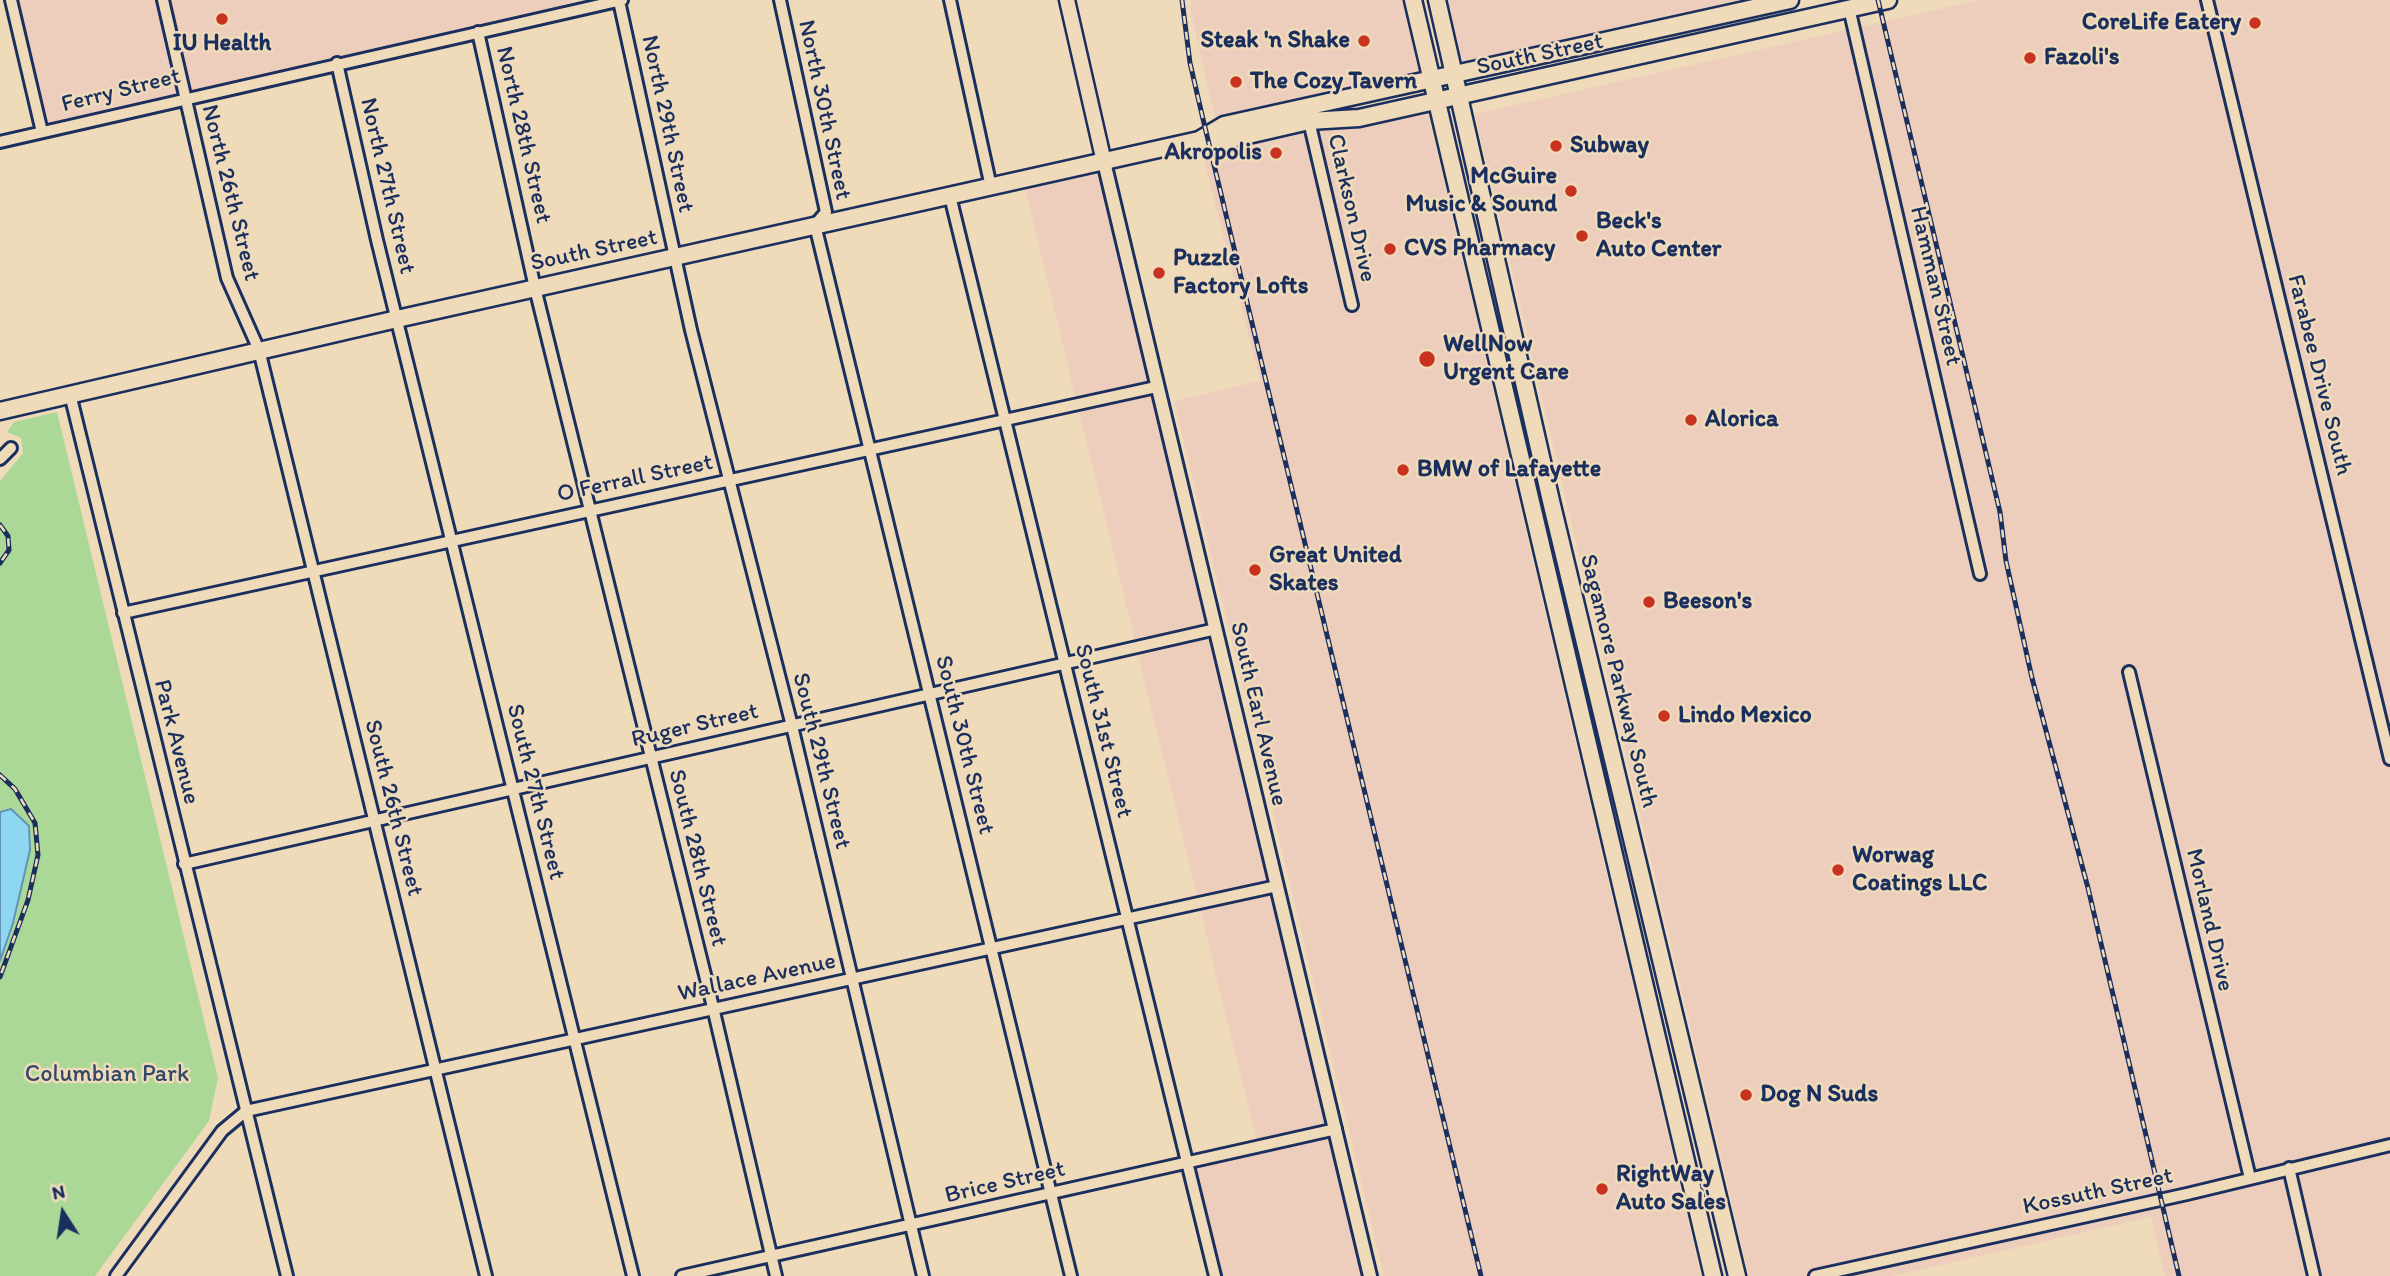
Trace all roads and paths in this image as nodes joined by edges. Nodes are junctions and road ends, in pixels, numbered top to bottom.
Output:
1 (11, 0) edge
2 (163, 0) edge
3 (620, 0) edge
4 (780, 0) edge
5 (950, 0) edge
6 (1068, 0) edge
7 (1413, 0) edge
8 (1437, 0) edge
9 (1790, 0) edge
10 (1888, 0) edge
11 (2207, 0) edge
12 (1849, 8) junction
13 (478, 32) junction
14 (337, 63) junction
15 (1455, 75) junction
16 (1431, 81) junction
17 (1461, 96) junction
18 (185, 97) junction
19 (1436, 102) junction
20 (1308, 121) junction
21 (42, 132) junction
22 (1199, 140) junction
23 (0, 142) edge
24 (1104, 162) junction
25 (991, 187) junction
26 (950, 196) junction
27 (815, 225) junction
28 (675, 257) junction
29 (535, 288) junction
30 (1352, 305) dead end
31 (397, 318) junction
32 (259, 350) junction
33 (1156, 387) junction
34 (70, 394) junction
35 (0, 411) edge
36 (1006, 420) junction
37 (11, 447) dead end
38 (869, 449) junction
39 (0, 459) edge
40 (729, 480) junction
41 (590, 511) junction
42 (452, 540) junction
43 (312, 571) junction
44 (1980, 574) dead end
45 (123, 613) junction
46 (1216, 629) junction
47 (1065, 664) junction
48 (2129, 672) dead end
49 (930, 694) junction
50 (792, 726) junction
51 (650, 757) junction
52 (2390, 759) edge
53 (513, 789) junction
54 (374, 821) junction
55 (184, 864) junction
56 (1277, 886) junction
57 (1127, 919) junction
58 (992, 948) junction
59 (852, 978) junction
60 (713, 1009) junction
61 (574, 1039) junction
62 (436, 1069) junction
63 (245, 1105) junction
64 (1336, 1129) junction
65 (2390, 1145) edge
66 (1187, 1164) junction
67 (2289, 1168) junction
68 (2250, 1178) junction
69 (1052, 1194) junction
70 (911, 1225) junction
71 (771, 1256) junction
72 (116, 1276) edge
73 (287, 1276) edge
74 (486, 1276) edge
75 (633, 1276) edge
76 (682, 1276) edge
77 (776, 1276) edge
78 (923, 1276) edge
79 (1071, 1276) edge
80 (1215, 1276) edge
81 (1370, 1276) edge
82 (1713, 1276) edge
83 (1737, 1276) edge
84 (1815, 1276) edge
85 (2314, 1276) edge

1 - 21 street
2 - 18 street, North 26th Street
3 - 13 street, Ferry Street
3 - 28 street, North 29th Street
4 - 27 street, North 30th Street
5 - 25 street
6 - 24 main road
7 - 16 main road, Sagamore Parkway South
8 - 15 main road, Sagamore Parkway South
9 - 15 main road, South Street
10 - 12 main road, South Street
11 - 52 street, Farabee Drive South
12 - 17 main road, South Street
12 - 44 street, Hamman Street
13 - 14 street, Ferry Street
13 - 29 street, North 28th Street
14 - 18 street, Ferry Street
14 - 31 street, North 27th Street
15 - 16 main road, South Street
15 - 17 main road, Sagamore Parkway South
16 - 19 main road, Sagamore Parkway South
16 - 22 main road, South Street
17 - 19 main road, South Street
17 - 83 main road, Sagamore Parkway South
18 - 21 street, Ferry Street
18 - 32 street, North 26th Street
19 - 20 main road, South Street
19 - 82 main road, Sagamore Parkway South
20 - 22 main road, South Street
20 - 30 street, Clarkson Drive
21 - 23 street, Ferry Street
22 - 24 main road, South Street
24 - 25 main road, South Street
24 - 33 street, South Earl Avenue
25 - 26 main road, South Street
26 - 27 main road, South Street
26 - 36 street, South 31st Street
27 - 28 main road, South Street
27 - 38 street, South 30th Street
28 - 29 main road, South Street
28 - 40 street, South 29th Street
29 - 31 main road, South Street
29 - 41 street, South 28th Street
31 - 32 main road, South Street
31 - 42 street, South 27th Street
32 - 34 main road, South Street
32 - 43 street, South 26th Street
33 - 36 street, O Ferrall Street
33 - 46 street, South Earl Avenue
34 - 35 main road, South Street
34 - 45 street, Park Avenue
36 - 38 street, O Ferrall Street
36 - 47 street, South 31st Street
37 - 39 street
38 - 40 street, O Ferrall Street
38 - 49 street, South 30th Street
40 - 41 street, O Ferrall Street
40 - 50 street, South 29th Street
41 - 42 street, O Ferrall Street
41 - 51 street, South 28th Street
42 - 43 street, O Ferrall Street
42 - 53 street, South 27th Street
43 - 45 street, O Ferrall Street
43 - 54 street, South 26th Street
45 - 55 street, Park Avenue
46 - 47 street, Ruger Street
46 - 56 street, South Earl Avenue
47 - 49 street, Ruger Street
47 - 57 street, South 31st Street
48 - 68 street, Morland Drive
49 - 50 street, Ruger Street
49 - 58 street, South 30th Street
50 - 51 street, Ruger Street
50 - 59 street, South 29th Street
51 - 53 street, Ruger Street
51 - 60 street, South 28th Street
53 - 54 street, Ruger Street
53 - 61 street, South 27th Street
54 - 55 street, Ruger Street
54 - 62 street, South 26th Street
55 - 63 street, Park Avenue
56 - 57 street, Wallace Avenue
56 - 64 street, South Earl Avenue
57 - 58 street, Wallace Avenue
57 - 66 street, South 31st Street
58 - 59 street, Wallace Avenue
58 - 69 street, South 30th Street
59 - 60 street, Wallace Avenue
59 - 70 street, South 29th Street
60 - 61 street, Wallace Avenue
60 - 71 street, South 28th Street
61 - 62 street, Wallace Avenue
61 - 75 street, South 27th Street
62 - 63 street, Wallace Avenue
62 - 74 street, South 26th Street
63 - 72 street, Wallace Avenue
63 - 73 street, Park Avenue
64 - 66 street, Brice Street
64 - 81 street, South Earl Avenue
65 - 67 street, Kossuth Street
66 - 69 street, Brice Street
66 - 80 street, South 31st Street
67 - 68 street, Kossuth Street
67 - 85 street
68 - 84 street, Kossuth Street
69 - 70 street, Brice Street
69 - 79 street, South 30th Street
70 - 71 street, Brice Street
70 - 78 street, South 29th Street
71 - 76 street, Brice Street
71 - 77 street, South 28th Street

